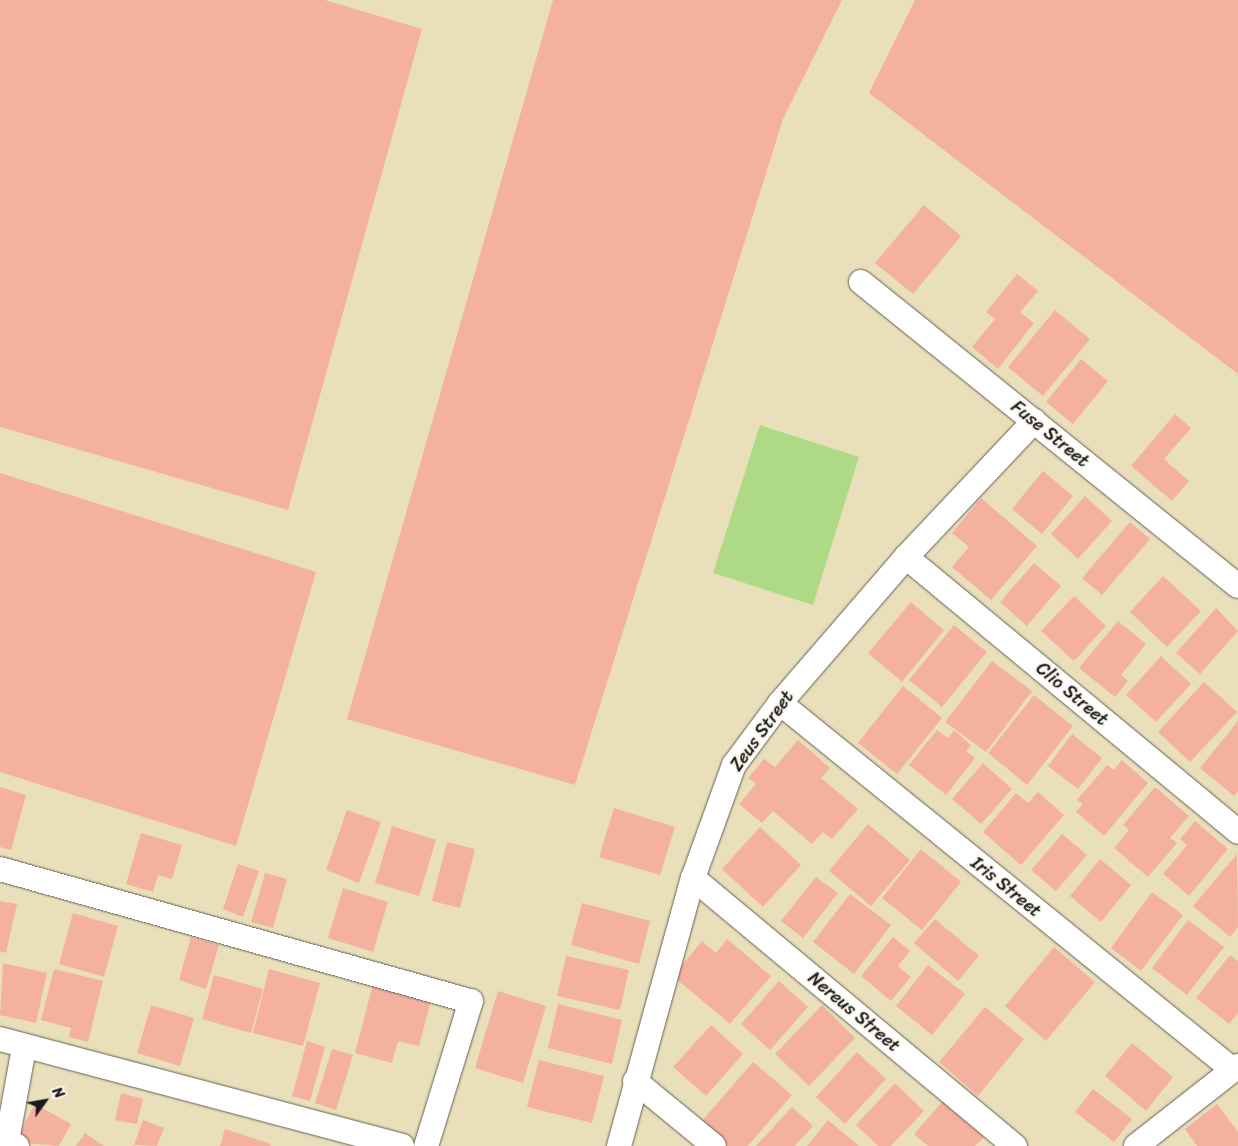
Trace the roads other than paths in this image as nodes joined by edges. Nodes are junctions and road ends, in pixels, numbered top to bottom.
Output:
1 (861, 282) dead end
2 (1034, 421) junction
3 (906, 557) junction
4 (1238, 586) edge
5 (780, 703) junction
6 (1238, 832) edge
7 (0, 869) edge
8 (692, 878) junction
9 (0, 1039) edge
10 (24, 1047) junction
11 (1235, 1068) edge
12 (635, 1081) junction
13 (17, 1146) edge
14 (402, 1146) edge
15 (426, 1146) edge
16 (619, 1146) edge
17 (714, 1146) edge
18 (1015, 1146) edge
19 (1136, 1146) edge

1 - 2 street, Fuse Street
2 - 3 street, Zeus Street
2 - 4 street, Fuse Street
3 - 5 street, Zeus Street
3 - 6 street, Clio Street
5 - 8 street, Zeus Street
5 - 11 street, Iris Street
7 - 15 street
8 - 12 street, Zeus Street
8 - 18 street, Nereus Street
9 - 10 street
10 - 13 street
10 - 14 street
11 - 19 street
12 - 16 street, Zeus Street
12 - 17 street

